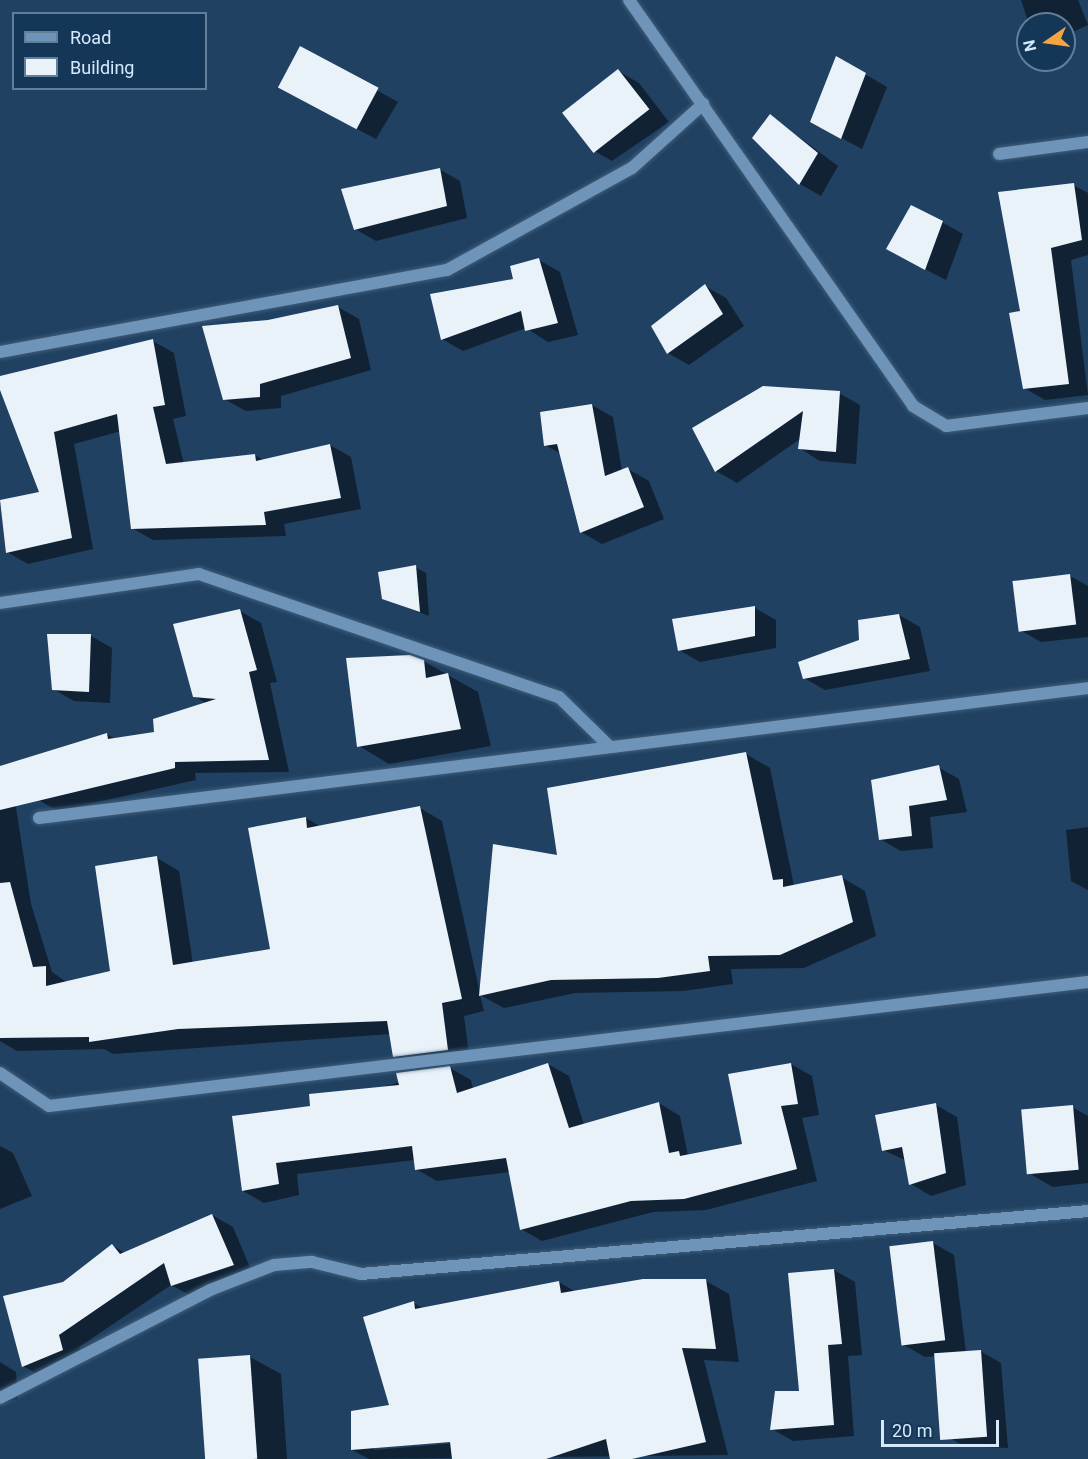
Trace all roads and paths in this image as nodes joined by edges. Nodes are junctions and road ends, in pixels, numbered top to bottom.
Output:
1 (629, 0) edge
2 (703, 104) junction
3 (1088, 142) edge
4 (999, 154) dead end
5 (0, 352) edge
6 (1088, 408) edge
7 (0, 603) edge
8 (1088, 688) edge
9 (610, 747) junction
10 (39, 818) dead end
11 (1088, 982) edge
12 (0, 1073) edge
13 (1088, 1211) edge
14 (0, 1398) edge

1 - 2 street
2 - 5 street
2 - 6 street
3 - 4 street
7 - 9 street
8 - 9 street
9 - 10 street
11 - 12 street
13 - 14 street

